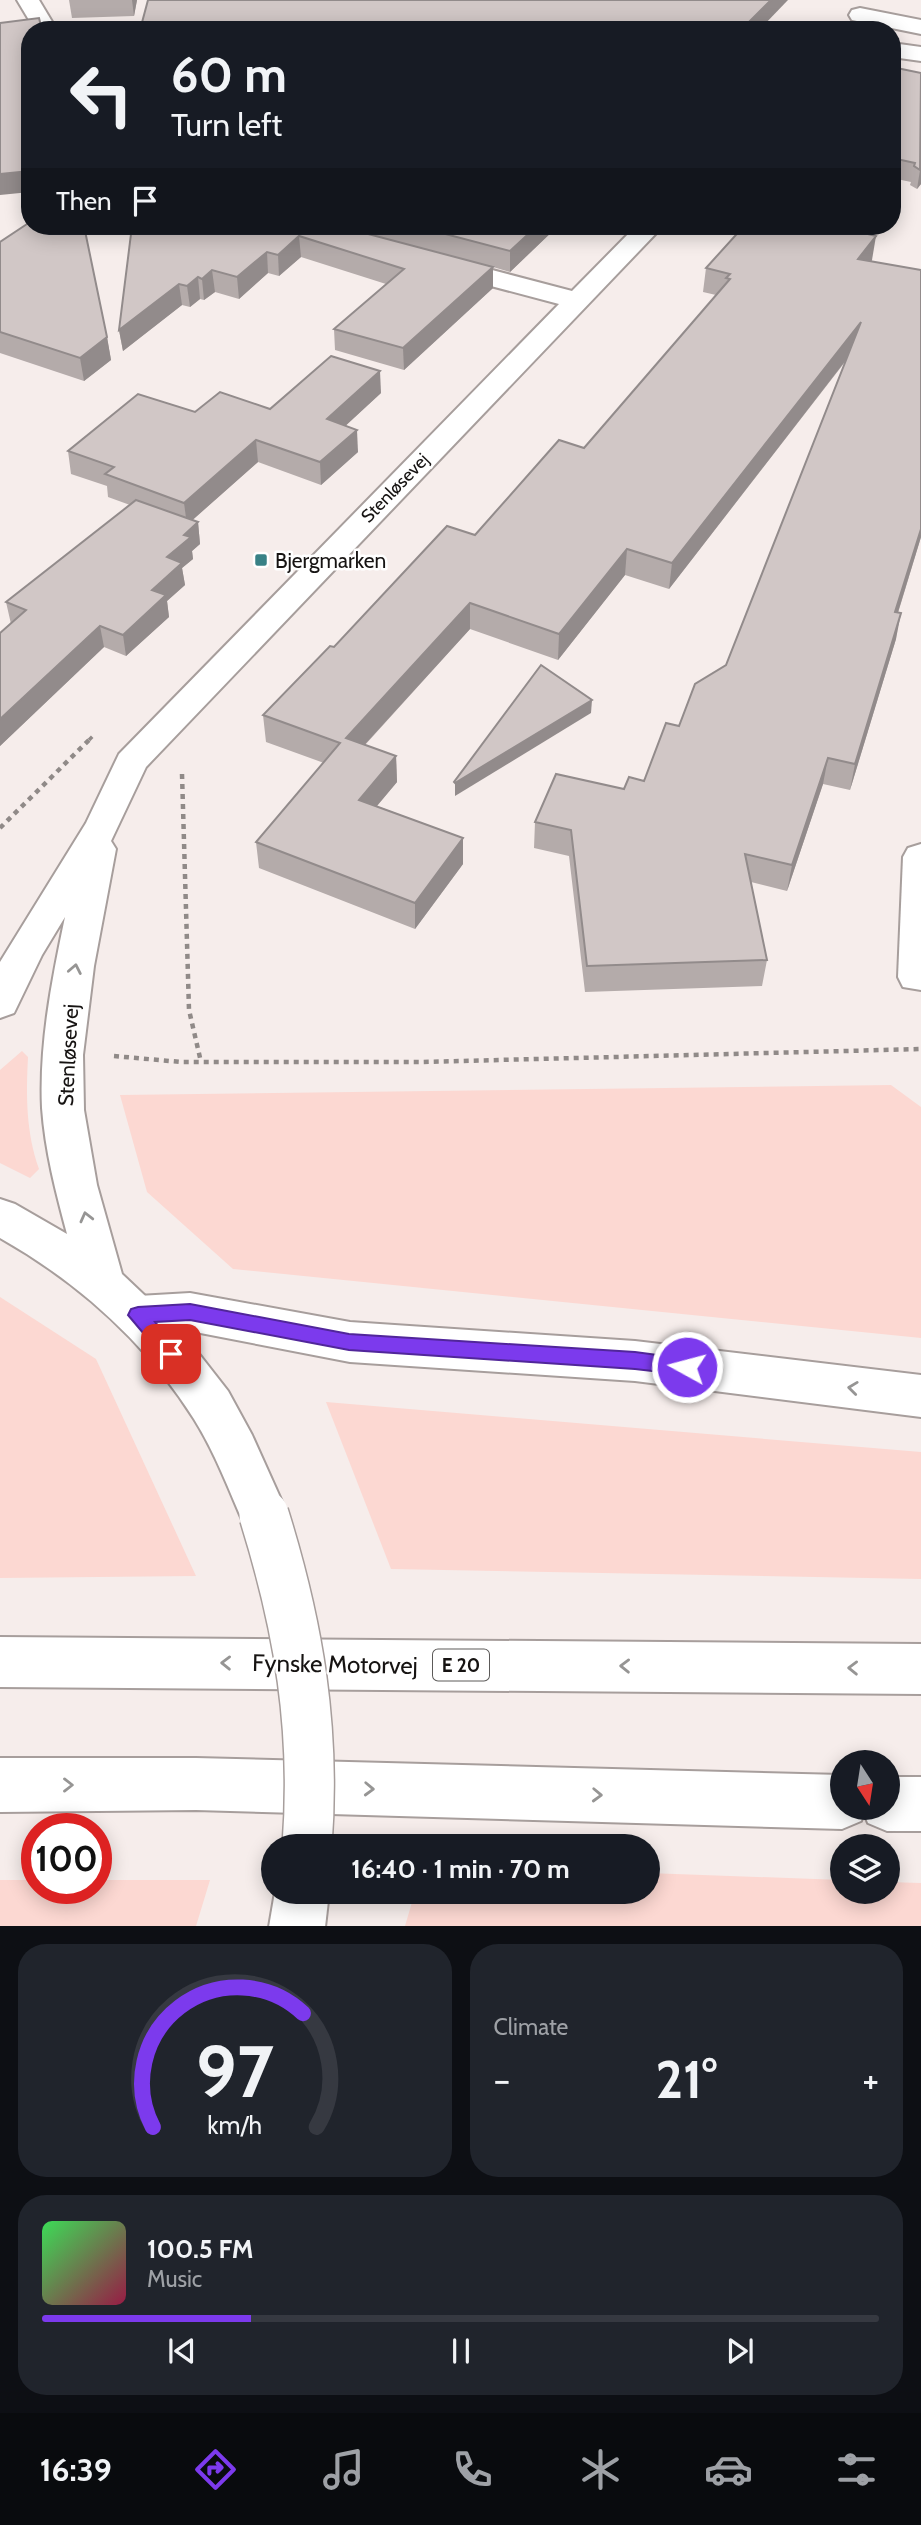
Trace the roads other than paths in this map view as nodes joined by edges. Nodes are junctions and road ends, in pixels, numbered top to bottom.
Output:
1 (28, 0) edge
2 (859, 15) edge
3 (41, 21) edge
4 (890, 21) edge
5 (901, 23) edge
6 (921, 27) edge
7 (901, 51) edge
8 (921, 54) edge
9 (641, 235) edge
10 (425, 261) edge
11 (577, 300) junction
12 (103, 825) junction
13 (921, 857) edge
14 (917, 977) dead end
15 (0, 1003) edge
16 (0, 1217) edge
17 (102, 1283) junction
18 (138, 1315) junction
19 (921, 1396) edge
20 (0, 1662) edge
21 (921, 1669) edge
22 (0, 1785) edge
23 (830, 1802) edge
24 (900, 1804) edge
25 (921, 1804) edge
26 (307, 1834) edge
27 (300, 1904) edge
28 (297, 1926) edge

1 - 3 main road
2 - 4 main road
5 - 6 main road
7 - 8 main road
9 - 11 main road, Stenløsevej
10 - 11 main road
11 - 12 main road, Stenløsevej
12 - 15 main road, Stenløsevej
17 -> 12 main road, Stenløsevej
13 - 14 main road
16 - 17 main road
17 - 18 main road
19 -> 18 main road
18 - 26 main road, bridge
21 -> 20 main road, Fynske Motorvej / E 20
22 -> 23 main road
24 - 25 main road
27 - 28 main road

